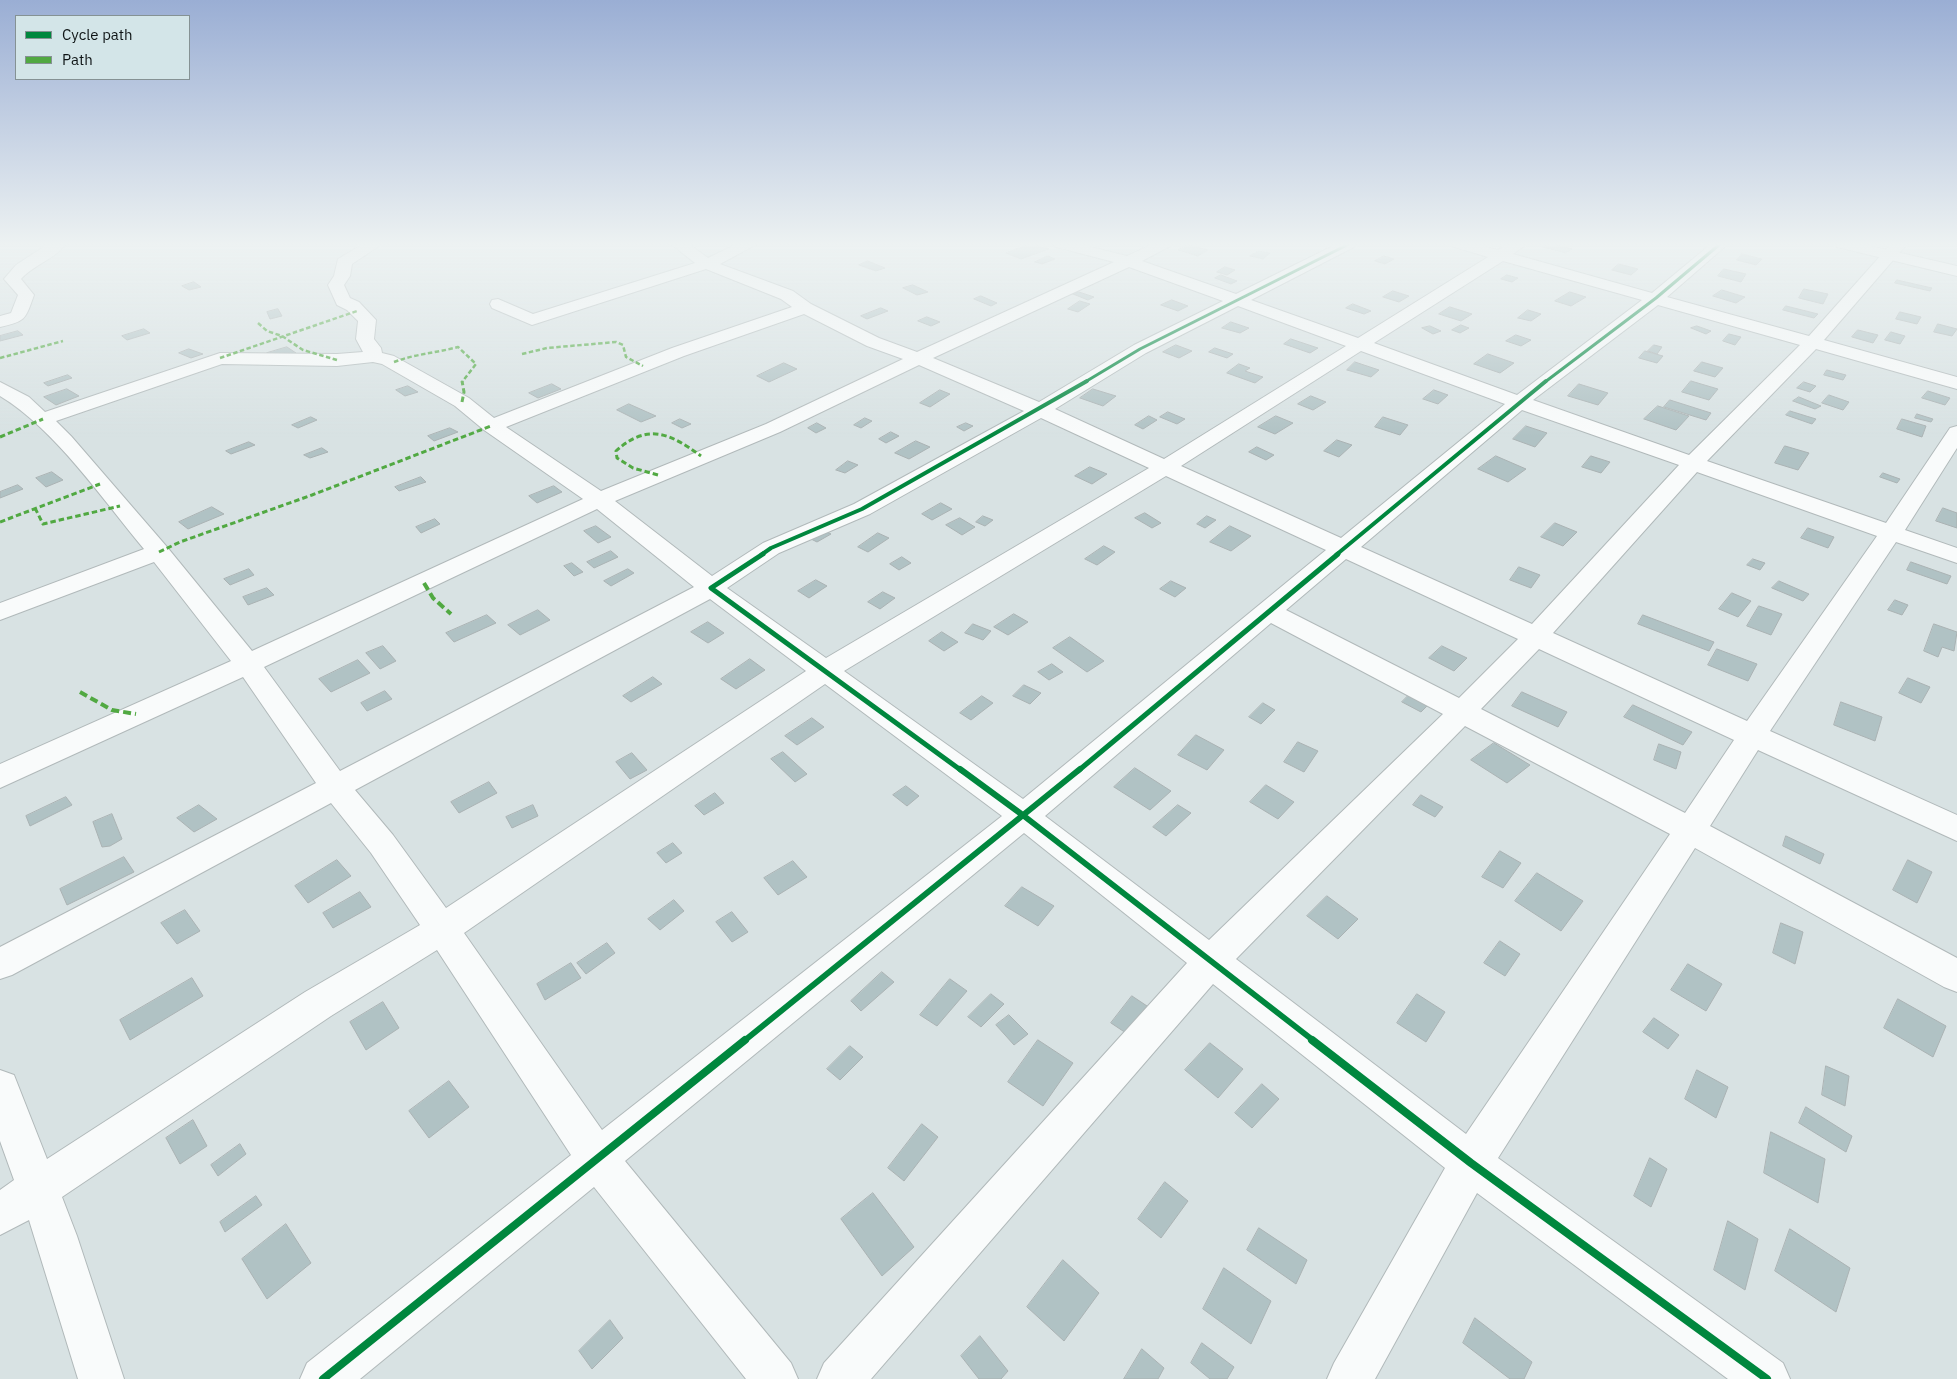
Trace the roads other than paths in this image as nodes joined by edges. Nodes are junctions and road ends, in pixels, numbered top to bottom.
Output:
1 (21, 308) edge
2 (355, 308) edge
3 (507, 308) edge
4 (568, 308) edge
5 (804, 308) edge
6 (805, 308) edge
7 (1025, 308) edge
8 (1224, 308) edge
9 (1260, 308) edge
10 (1417, 308) edge
11 (1642, 308) edge
12 (1692, 308) edge
13 (1843, 308) edge
14 (0, 322) edge
15 (1812, 343) junction
16 (1360, 344) junction
17 (373, 357) junction
18 (918, 358) junction
19 (1957, 383) edge
20 (0, 388) edge
21 (1519, 402) junction
22 (1040, 410) junction
23 (42, 419) junction
24 (491, 426) junction
25 (1957, 432) edge
26 (1693, 463) junction
27 (1164, 468) junction
28 (600, 501) junction
29 (1892, 533) junction
30 (1342, 549) junction
31 (159, 552) junction
32 (1957, 556) edge
33 (711, 588) junction
34 (1268, 611) junction
35 (0, 612) edge
36 (1534, 636) junction
37 (247, 663) junction
38 (825, 671) junction
39 (1461, 713) junction
40 (1752, 736) junction
41 (0, 777) edge
42 (336, 788) junction
43 (1024, 816) junction
44 (1957, 829) edge
45 (1690, 830) junction
46 (442, 929) junction
47 (1211, 961) junction
48 (0, 964) edge
49 (1957, 976) edge
50 (0, 1088) edge
51 (596, 1158) junction
52 (1471, 1163) junction
53 (38, 1189) junction
54 (0, 1214) edge
55 (101, 1379) edge
56 (323, 1379) edge
57 (775, 1379) edge
58 (840, 1379) edge
59 (1350, 1379) edge
60 (1767, 1379) edge

1 - 14 street
2 - 17 street
3 - 4 street
5 - 24 street
6 - 18 street
7 - 18 street
8 - 22 street
9 - 16 street
10 - 16 street
11 - 21 street
12 - 15 street
13 - 15 street
15 - 19 street
15 - 26 street
16 - 21 street
16 - 27 street
17 - 23 street
17 - 24 street
18 - 22 street
18 - 28 street
20 - 23 street
21 - 26 street
21 - 30 street
22 - 27 street
22 - 33 street
23 - 31 street
24 - 28 street
25 - 29 street
26 - 29 street
26 - 36 street
27 - 30 street
27 - 38 street
28 - 33 street
28 - 37 street
29 - 32 street
29 - 40 street
30 - 34 street
30 - 36 street
31 - 35 street
31 - 37 street
33 - 38 street
33 - 42 street
34 - 39 street
34 - 43 street
36 - 39 street
36 - 40 street
37 - 41 street
37 - 42 street
38 - 43 street
38 - 46 street
39 - 45 street
39 - 47 street
40 - 44 street
40 - 45 street
42 - 46 street
42 - 48 street
43 - 47 street
43 - 51 street
45 - 49 street
45 - 52 street
46 - 51 street
46 - 53 street
47 - 52 street
47 - 58 street
50 - 53 street
51 - 56 street
51 - 57 street
52 - 59 street
52 - 60 street
53 - 54 street
53 - 55 street

